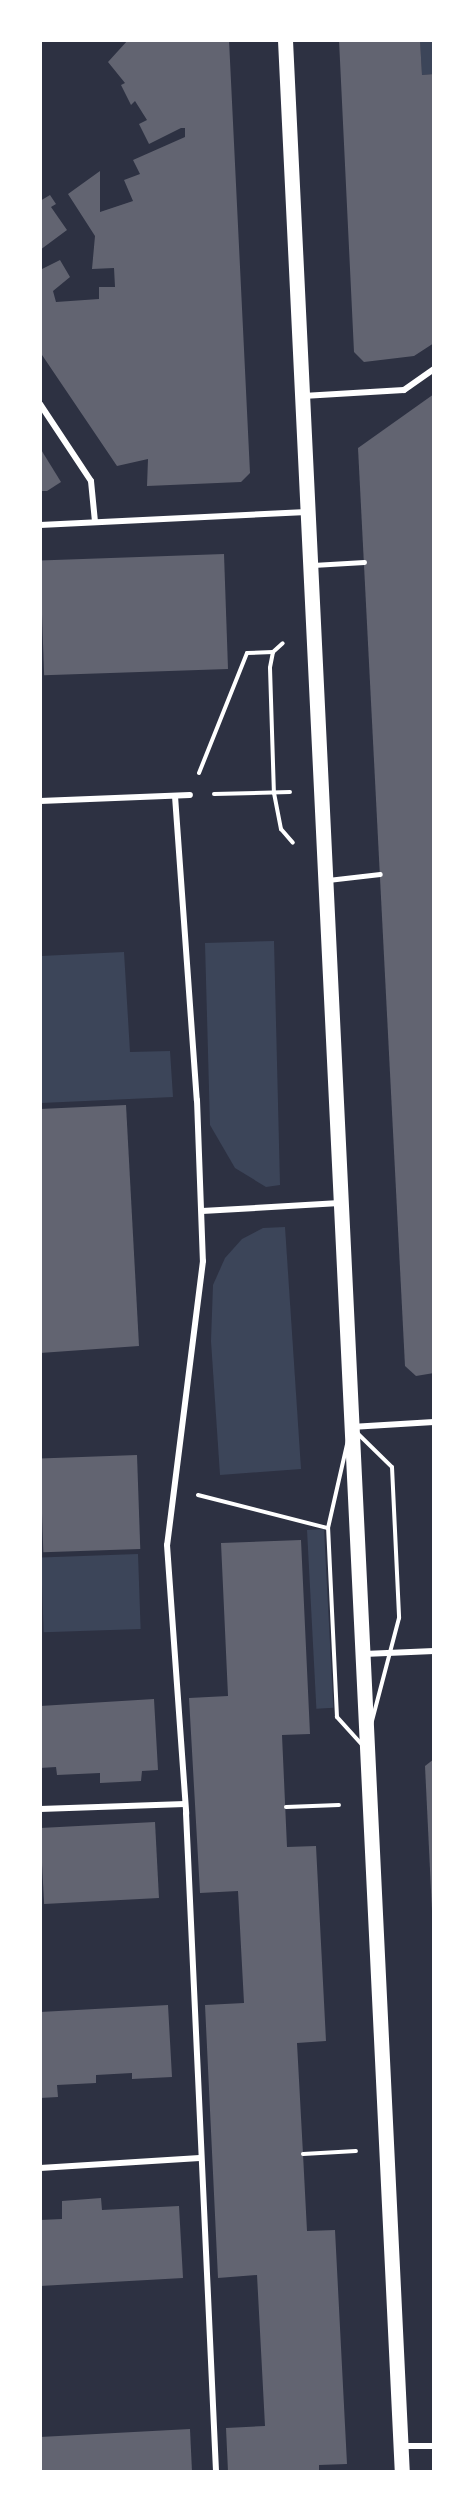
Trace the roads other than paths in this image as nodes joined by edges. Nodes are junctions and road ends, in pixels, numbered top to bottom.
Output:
1 (285, 40) edge
2 (434, 369) edge
3 (302, 396) junction
4 (40, 404) edge
5 (308, 512) junction
6 (95, 522) junction
7 (40, 525) edge
8 (364, 562) dead end
9 (310, 565) junction
10 (190, 795) road end
11 (175, 796) junction
12 (40, 801) edge
13 (380, 874) dead end
14 (325, 880) junction
15 (340, 1203) junction
16 (202, 1211) junction
17 (434, 1422) edge
18 (351, 1426) junction
19 (434, 1651) edge
20 (361, 1654) junction
21 (185, 1804) junction
22 (40, 1809) edge
23 (200, 2158) junction
24 (40, 2168) edge
25 (400, 2446) junction
26 (434, 2446) edge
27 (216, 2472) edge
28 (402, 2472) edge

1 - 3 main road
2 - 3 street
3 - 5 main road
4 - 6 street
5 - 6 street
5 - 9 main road
6 - 7 street
8 - 9 lane
9 - 14 main road
10 - 11 street
11 - 12 street
11 - 16 street
13 - 14 lane
14 - 15 main road
15 - 16 street
15 - 18 main road
16 - 21 street
17 - 18 street
18 - 20 main road
19 - 20 street
20 - 25 main road
21 - 22 street
21 - 23 street
23 - 24 street
23 - 27 street
25 - 26 street
25 - 28 main road

